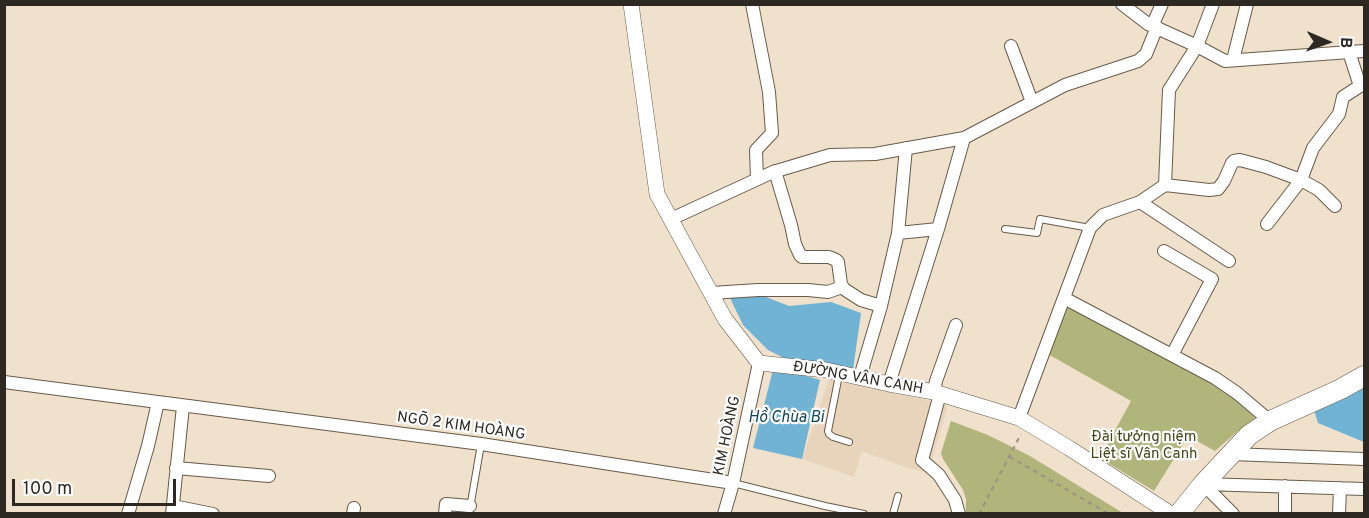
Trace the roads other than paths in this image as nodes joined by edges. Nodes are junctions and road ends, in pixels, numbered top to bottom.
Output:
1 (631, 4) edge
2 (752, 4) edge
3 (1122, 4) edge
4 (1162, 4) edge
5 (1214, 4) edge
6 (1247, 4) edge
7 (1155, 27) junction
8 (1011, 46) dead end
9 (1197, 46) junction
10 (1365, 51) edge
11 (1349, 52) junction
12 (1233, 60) junction
13 (1032, 102) junction
14 (964, 138) junction
15 (906, 148) junction
16 (775, 171) junction
17 (757, 179) junction
18 (1301, 180) junction
19 (1165, 185) junction
20 (1140, 202) junction
21 (1335, 206) dead end
22 (671, 219) junction
23 (1267, 224) dead end
24 (1090, 228) junction
25 (938, 229) junction
26 (1005, 229) dead end
27 (898, 233) junction
28 (1164, 251) dead end
29 (1228, 261) dead end
30 (842, 287) junction
31 (711, 293) junction
32 (1064, 298) junction
33 (881, 306) junction
34 (956, 325) dead end
35 (1172, 355) junction
36 (759, 363) junction
37 (839, 373) junction
38 (1365, 376) edge
39 (860, 377) junction
40 (4, 382) edge
41 (889, 384) junction
42 (937, 393) junction
43 (158, 402) junction
44 (183, 406) junction
45 (1023, 421) junction
46 (1270, 421) junction
47 (849, 442) dead end
48 (481, 444) junction
49 (1231, 454) junction
50 (1365, 459) edge
51 (176, 468) junction
52 (269, 476) dead end
53 (734, 483) junction
54 (1203, 484) junction
55 (1285, 486) junction
56 (1340, 488) junction
57 (1365, 489) edge
58 (898, 496) dead end
59 (172, 510) edge
60 (469, 510) edge
61 (128, 513) edge
62 (213, 513) edge
63 (445, 513) edge
64 (724, 513) edge
65 (864, 513) edge
66 (893, 513) edge
67 (959, 513) edge
68 (1171, 513) edge
69 (1179, 513) edge
70 (1233, 513) edge
71 (1285, 513) edge
72 (1339, 513) edge

1 - 22 street
2 - 17 street
3 - 7 street
4 - 7 street
5 - 9 street
6 - 12 street
7 - 9 street
7 - 13 street
8 - 13 street
9 - 12 street
9 - 19 street
10 - 11 street
11 - 12 street
11 - 18 street
13 - 14 street
14 - 15 street
14 - 25 street
15 - 16 street
15 - 27 street
16 - 17 street
16 - 30 street
17 - 22 street
18 - 19 street
18 - 21 street
18 - 23 street
19 - 20 street
20 - 24 street
20 - 29 street
22 - 31 street
24 - 26 lane
24 - 32 street
25 - 27 street
25 - 41 street
27 - 33 street
28 - 35 street
30 - 31 street
30 - 33 street
31 - 36 street
32 - 35 street
32 - 45 street
33 - 39 street
34 - 42 street
35 - 46 street
36 - 37 street, ĐƯỜNG VÂN CANH
36 - 53 street, KIM HOÀNG
37 - 39 street, ĐƯỜNG VÂN CANH
37 - 47 lane
38 - 46 main road
39 - 41 street, ĐƯỜNG VÂN CANH
40 - 43 street, NGÕ 2 KIM HOÀNG
41 - 42 street, ĐƯỜNG VÂN CANH
42 - 45 street, ĐƯỜNG VÂN CANH
42 - 67 street
43 - 44 street, NGÕ 2 KIM HOÀNG
43 - 61 street
44 - 48 street, NGÕ 2 KIM HOÀNG
44 - 51 street
45 - 68 street, ĐƯỜNG VÂN CANH
46 - 49 main road
48 - 53 street, NGÕ 2 KIM HOÀNG
48 - 60 lane
49 - 50 street
49 - 54 main road
51 - 52 street
51 - 59 street
53 - 64 street, KIM HOÀNG
53 - 65 lane
54 - 55 street
54 - 69 main road
54 - 70 street
55 - 56 street
55 - 71 street
56 - 57 street
56 - 72 street
58 - 66 lane
59 - 62 street
60 - 63 street

